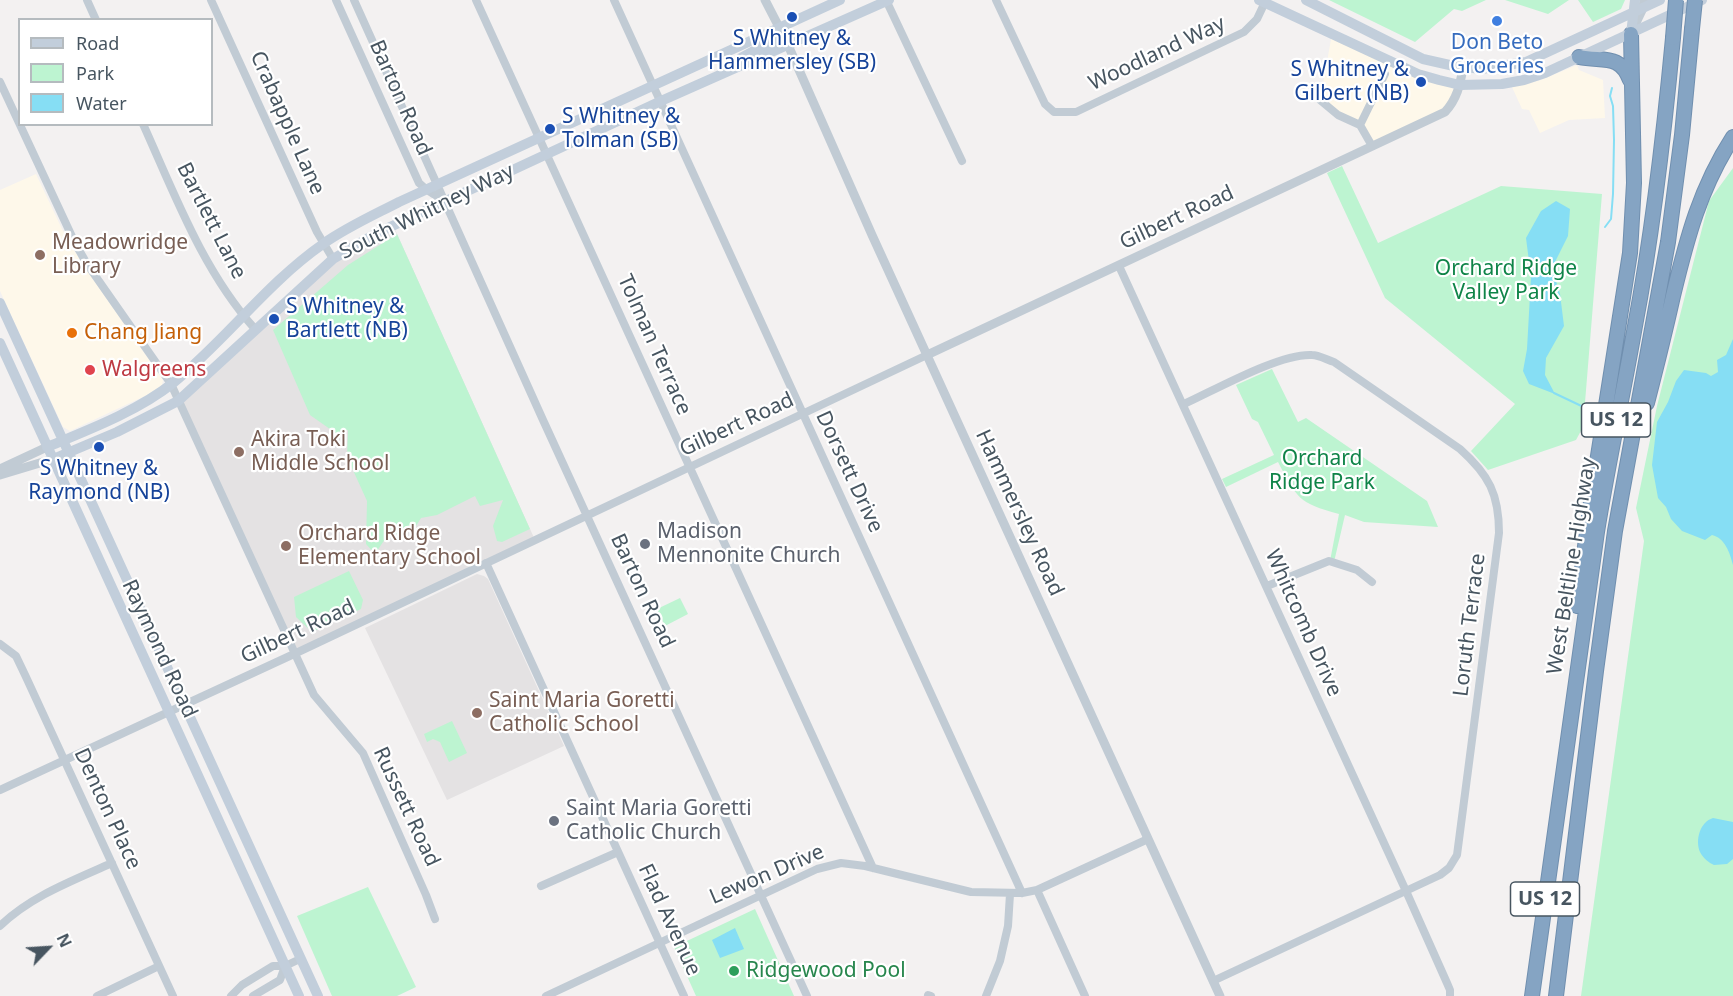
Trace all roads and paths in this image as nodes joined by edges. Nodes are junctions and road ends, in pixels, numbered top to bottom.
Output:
1 (87, 0) edge
2 (211, 0) edge
3 (336, 0) edge
4 (354, 0) edge
5 (476, 0) edge
6 (614, 0) edge
7 (765, 0) edge
8 (840, 0) edge
9 (887, 0) edge
10 (996, 0) edge
11 (1306, 0) edge
12 (1660, 0) edge
13 (1676, 0) edge
14 (1695, 0) edge
15 (1702, 0) edge
16 (1263, 1) edge
17 (1639, 5) edge
18 (95, 18) edge
19 (780, 28) junction
20 (1631, 34) junction
21 (788, 45) junction
22 (1579, 57) junction
23 (1463, 68) junction
24 (1385, 74) dead end
25 (0, 82) edge
26 (1631, 82) junction
27 (698, 84) junction
28 (1460, 85) junction
29 (654, 86) junction
30 (1320, 100) dead end
31 (661, 101) junction
32 (18, 121) edge
33 (1360, 125) junction
34 (20, 126) edge
35 (144, 126) edge
36 (1733, 137) edge
37 (540, 139) junction
38 (1372, 146) junction
39 (547, 154) junction
40 (962, 161) dead end
41 (438, 185) junction
42 (427, 190) junction
43 (444, 201) junction
44 (323, 243) junction
45 (333, 259) junction
46 (1119, 266) junction
47 (0, 303) edge
48 (244, 317) junction
49 (255, 329) junction
50 (0, 343) edge
51 (927, 356) junction
52 (171, 384) junction
53 (178, 401) junction
54 (1184, 404) junction
55 (803, 414) junction
56 (62, 441) junction
57 (47, 447) junction
58 (68, 453) junction
59 (53, 459) junction
60 (689, 468) junction
61 (0, 470) edge
62 (0, 475) edge
63 (587, 516) junction
64 (1615, 531) junction
65 (486, 563) junction
66 (1372, 582) dead end
67 (1267, 586) junction
68 (0, 644) edge
69 (294, 654) junction
70 (185, 705) junction
71 (169, 712) junction
72 (65, 761) junction
73 (0, 790) edge
74 (1558, 803) junction
75 (1148, 839) junction
76 (618, 852) junction
77 (112, 863) junction
78 (873, 868) junction
79 (541, 886) dead end
80 (1037, 890) junction
81 (1406, 891) junction
82 (1022, 893) junction
83 (761, 894) junction
84 (1010, 894) junction
85 (435, 919) dead end
86 (0, 926) edge
87 (659, 943) junction
88 (300, 958) junction
89 (159, 966) junction
90 (285, 966) junction
91 (1213, 981) junction
92 (565, 987) junction
93 (97, 996) edge
94 (172, 996) edge
95 (231, 996) edge
96 (253, 996) edge
97 (299, 996) edge
98 (318, 996) edge
99 (546, 996) edge
100 (569, 996) edge
101 (684, 996) edge
102 (807, 996) edge
103 (986, 996) edge
104 (1085, 996) edge
105 (1220, 996) edge
106 (1450, 996) edge
107 (1532, 996) edge
108 (1556, 996) edge

1 - 18 street
2 - 44 street, Crabapple Lane
3 - 42 street, Barton Road
4 - 41 street, Barton Road
5 - 37 street, Tolman Terrace
6 - 29 street, Dorsett Drive
7 - 19 street
8 - 19 main road, South Whitney Way
9 - 21 main road, South Whitney Way
9 - 40 street
10 - 16 street, Woodland Way
11 - 23 main road
12 - 17 main road
13 - 74 highway, West Beltline Highway / US 12, bridge
14 - 64 highway, West Beltline Highway / US 12, bridge
15 - 20 main road
16 - 28 main road
17 - 20 main road
17 - 23 main road
19 - 27 main road
19 - 29 main road, South Whitney Way
20 - 22 main road
20 - 26 highway
21 - 27 main road, South Whitney Way
21 - 51 street, Hammersley Road
22 - 26 highway
22 - 28 main road
23 - 28 street, Gilbert Road
24 - 33 street
25 - 32 street, Russett Road
26 - 74 highway
27 - 31 main road, South Whitney Way
28 - 38 street, Gilbert Road
29 - 31 street, Dorsett Drive
29 - 37 main road, South Whitney Way
30 - 33 street
31 - 39 main road, South Whitney Way
31 - 55 street, Dorsett Drive
33 - 38 street
34 - 52 street, Russett Road
35 - 48 street, Bartlett Lane
36 - 64 highway
37 - 39 street, Tolman Terrace
37 - 41 main road, South Whitney Way
38 - 46 street, Gilbert Road
39 - 43 main road, South Whitney Way
39 - 60 street, Tolman Terrace
41 - 42 main road, South Whitney Way
41 - 43 street, Barton Road
42 - 43 street, Barton Road
42 - 44 main road, South Whitney Way
43 - 45 main road, South Whitney Way
43 - 63 street, Barton Road
44 - 45 street, Crabapple Lane
44 - 48 main road, South Whitney Way
45 - 49 main road, South Whitney Way
46 - 51 street, Gilbert Road
46 - 54 street, Whitcomb Drive
47 - 56 main road, Raymond Road
48 - 49 street, Bartlett Lane
48 - 52 main road, South Whitney Way
49 - 53 main road, South Whitney Way
50 - 57 main road, Raymond Road
51 - 55 street, Gilbert Road
51 - 75 street, Hammersley Road
52 - 53 street, Russett Road
52 - 56 main road, South Whitney Way
53 - 58 main road, South Whitney Way
53 - 69 street, Russett Road
54 - 67 street, Whitcomb Drive
54 - 81 street, Loruth Terrace
55 - 60 street, Gilbert Road
55 - 82 street, Dorsett Drive
56 - 57 main road, South Whitney Way
56 - 58 main road, Raymond Road
57 - 59 main road, Raymond Road
57 - 61 street, South Whitney Way
58 - 59 main road, South Whitney Way
58 - 70 main road, Raymond Road
59 - 62 street, South Whitney Way
59 - 71 main road, Raymond Road
60 - 63 street, Gilbert Road
60 - 78 street, Tolman Terrace
63 - 65 street, Gilbert Road
63 - 83 street, Barton Road
64 - 108 highway, West Beltline Highway / US 12
65 - 69 street, Gilbert Road
65 - 76 street, Flad Avenue
66 - 67 street
67 - 81 street, Whitcomb Drive
68 - 72 street, Denton Place
69 - 70 street, Gilbert Road
69 - 85 street, Russett Road
70 - 71 street, Gilbert Road
70 - 88 main road, Raymond Road
71 - 72 street, Gilbert Road
71 - 90 main road, Raymond Road
72 - 73 street, Gilbert Road
72 - 77 street, Denton Place
74 - 107 highway, West Beltline Highway / US 12
75 - 80 street, Lewon Drive
75 - 91 street, Hammersley Road
76 - 79 street
76 - 87 street, Flad Avenue
77 - 86 street
77 - 89 street, Denton Place
78 - 83 street, Lewon Drive
78 - 84 street, Lewon Drive
80 - 82 street, Lewon Drive
80 - 104 street
81 - 91 street, Loruth Terrace
81 - 106 street, Whitcomb Drive
82 - 84 street, Lewon Drive
83 - 87 street, Lewon Drive
83 - 102 street, Barton Road
84 - 103 street
87 - 92 street, Lewon Drive
87 - 101 street, Flad Avenue
88 - 90 street
88 - 98 main road, Raymond Road
89 - 93 street
89 - 94 street, Denton Place
90 - 95 street
90 - 96 street
90 - 97 main road, Raymond Road
91 - 105 street, Hammersley Road
92 - 99 street, Lewon Drive
92 - 100 street

